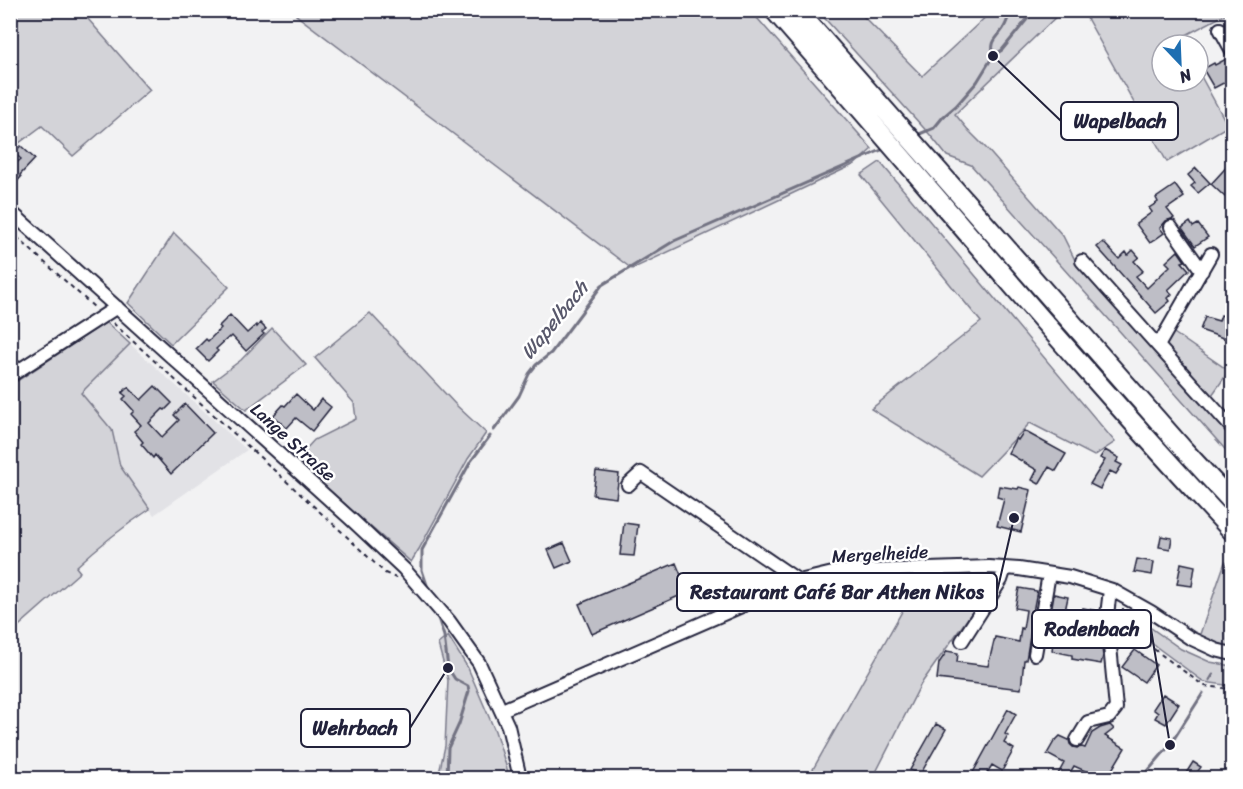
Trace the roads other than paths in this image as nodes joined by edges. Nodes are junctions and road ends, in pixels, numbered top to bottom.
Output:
1 (774, 10) edge
2 (797, 10) edge
3 (1220, 29) dead end
4 (1233, 51) edge
5 (10, 211) edge
6 (1171, 227) dead end
7 (1211, 254) dead end
8 (1082, 261) dead end
9 (1202, 271) junction
10 (117, 307) junction
11 (1158, 346) junction
12 (10, 376) edge
13 (1233, 428) edge
14 (628, 486) dead end
15 (1233, 502) edge
16 (1233, 531) edge
17 (1005, 568) junction
18 (1049, 574) junction
19 (799, 581) junction
20 (1110, 590) junction
21 (963, 641) dead end
22 (1035, 654) dead end
23 (1233, 654) edge
24 (502, 710) junction
25 (1077, 740) dead end
26 (519, 778) edge

1 - 16 highway
2 - 15 highway
3 - 4 street
5 - 10 street, Lange Straße
6 - 9 street
7 - 9 street
8 - 11 street
9 - 11 street
10 - 12 street
10 - 24 street, Lange Straße
11 - 13 street
14 - 19 street
17 - 18 street, Mergelheide
17 - 19 street, Mergelheide
17 - 21 street
18 - 20 street, Mergelheide
18 - 22 street
19 - 24 street, Mergelheide
20 - 23 street, Mergelheide
20 - 25 street
24 - 26 street, Lange Straße

